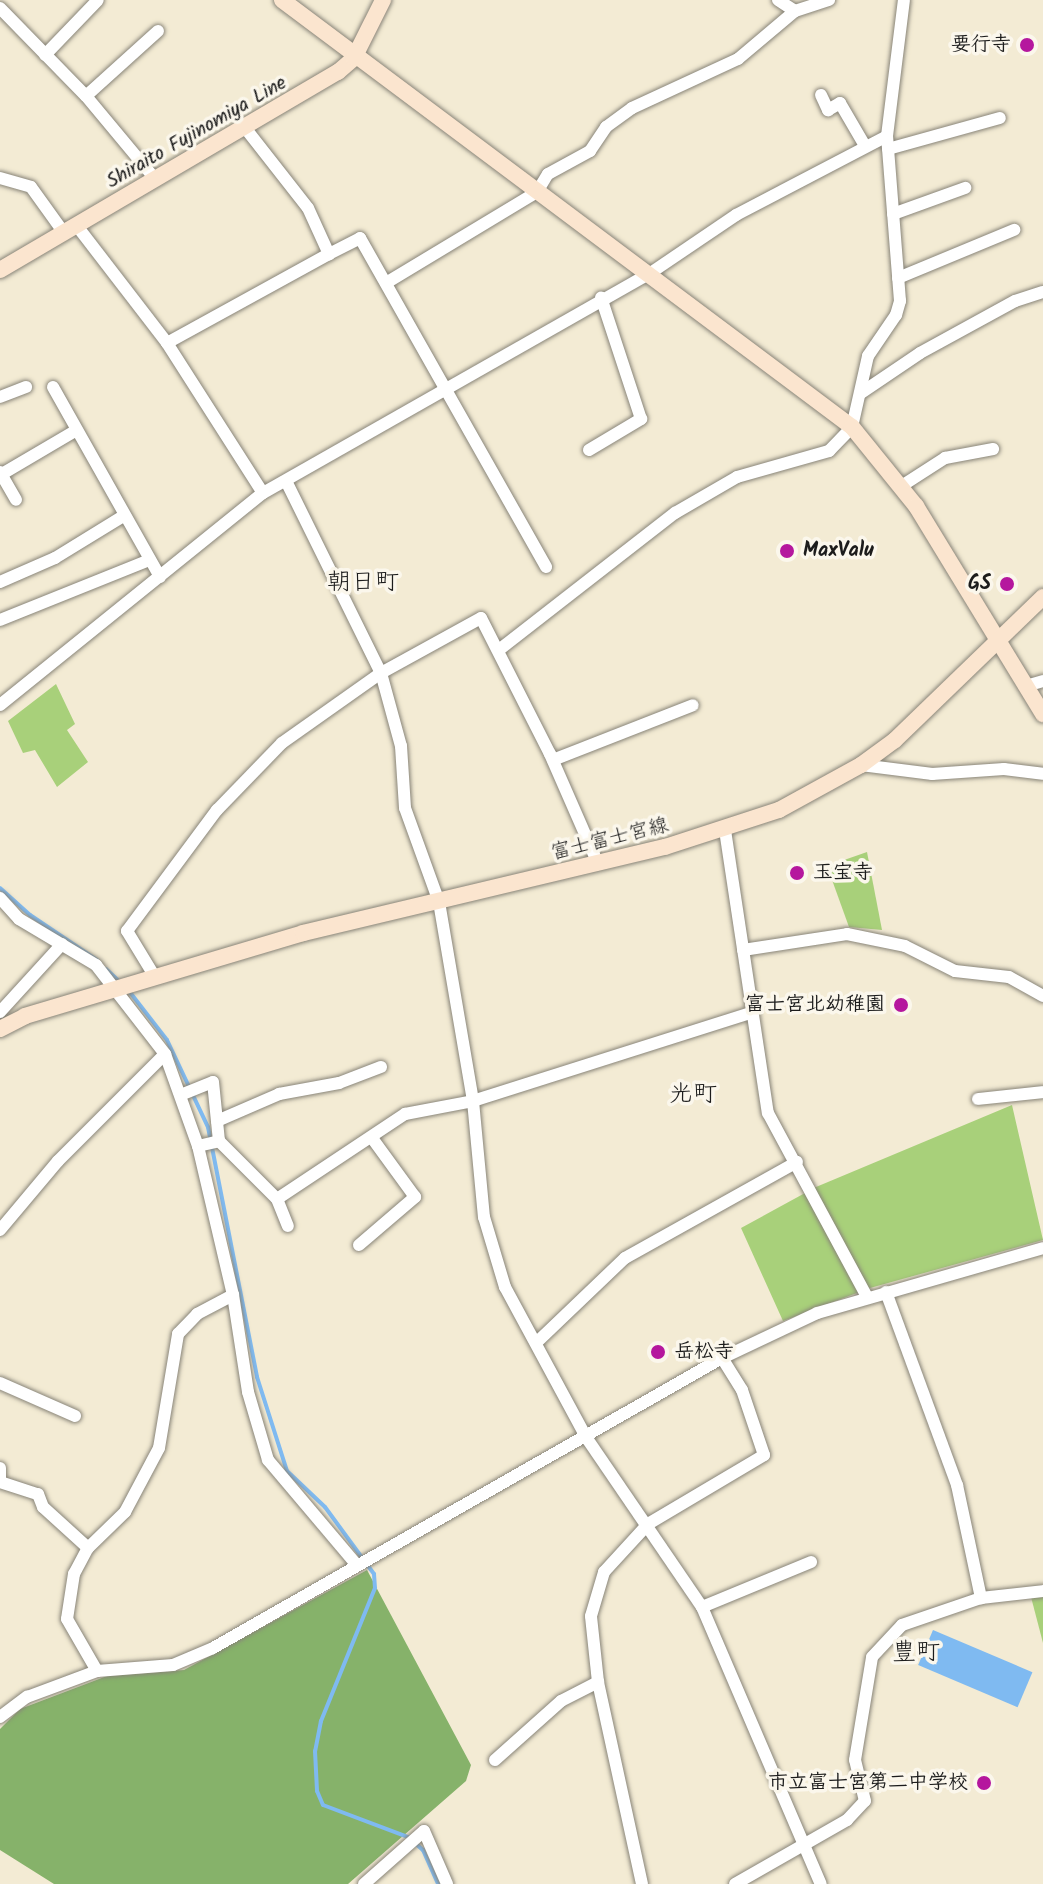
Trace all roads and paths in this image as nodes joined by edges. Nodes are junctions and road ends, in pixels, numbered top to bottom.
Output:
1 (98, 0) edge
2 (282, 0) edge
3 (383, 0) edge
4 (778, 0) edge
5 (829, 0) edge
6 (904, 0) edge
7 (0, 8) edge
8 (795, 11) junction
9 (158, 31) dead end
10 (45, 55) junction
11 (354, 58) junction
12 (821, 95) dead end
13 (86, 96) junction
14 (1000, 118) dead end
15 (246, 129) junction
16 (888, 142) junction
17 (864, 144) junction
18 (0, 178) edge
19 (156, 180) junction
20 (965, 188) dead end
21 (537, 192) junction
22 (893, 214) junction
23 (70, 230) junction
24 (1014, 230) dead end
25 (329, 254) junction
26 (0, 270) edge
27 (649, 274) junction
28 (898, 278) junction
29 (386, 283) junction
30 (1043, 292) edge
31 (601, 297) junction
32 (167, 343) junction
33 (26, 387) dead end
34 (53, 387) dead end
35 (445, 388) junction
36 (861, 393) junction
37 (0, 397) edge
38 (852, 427) junction
39 (75, 431) junction
40 (993, 449) dead end
41 (589, 450) dead end
42 (1, 473) edge
43 (287, 483) junction
44 (900, 487) junction
45 (263, 493) junction
46 (16, 500) dead end
47 (122, 517) junction
48 (149, 560) junction
49 (546, 567) dead end
50 (160, 577) junction
51 (0, 582) edge
52 (1043, 597) edge
53 (0, 620) edge
54 (1000, 638) junction
55 (500, 649) junction
56 (381, 673) junction
57 (1036, 683) edge
58 (0, 705) edge
59 (693, 705) dead end
60 (1043, 714) edge
61 (553, 760) junction
62 (861, 765) junction
63 (1043, 774) edge
64 (725, 830) junction
65 (598, 864) junction
66 (0, 898) edge
67 (439, 902) junction
68 (62, 944) junction
69 (743, 950) junction
70 (155, 977) junction
71 (123, 986) junction
72 (1043, 996) edge
73 (0, 1012) edge
74 (751, 1013) junction
75 (0, 1029) edge
76 (165, 1054) junction
77 (381, 1067) dead end
78 (1043, 1092) edge
79 (183, 1094) junction
80 (978, 1099) dead end
81 (473, 1101) junction
82 (217, 1121) junction
83 (372, 1138) junction
84 (219, 1141) junction
85 (198, 1146) junction
86 (797, 1162) junction
87 (277, 1199) junction
88 (288, 1226) dead end
89 (0, 1230) edge
90 (359, 1245) dead end
91 (1043, 1248) edge
92 (886, 1292) junction
93 (233, 1295) junction
94 (866, 1295) junction
95 (536, 1343) junction
96 (722, 1358) junction
97 (0, 1383) edge
98 (75, 1416) dead end
99 (586, 1437) junction
100 (0, 1468) edge
101 (648, 1524) junction
102 (88, 1548) junction
103 (811, 1562) dead end
104 (356, 1564) junction
105 (1043, 1591) edge
106 (981, 1598) junction
107 (702, 1607) junction
108 (97, 1671) junction
109 (598, 1682) junction
110 (1, 1714) edge
111 (495, 1760) dead end
112 (805, 1845) junction
113 (364, 1884) edge
114 (447, 1884) edge
115 (642, 1884) edge
116 (735, 1884) edge
117 (821, 1884) edge

1 - 10 street
2 - 11 main road
3 - 11 main road
4 - 8 street
5 - 8 street
6 - 16 street
7 - 10 street
8 - 21 street
9 - 13 street
10 - 13 street
11 - 15 main road, Shiraito Fujinomiya Line
11 - 21 main road
12 - 17 street
13 - 19 street
14 - 16 street
15 - 19 main road, Shiraito Fujinomiya Line
15 - 25 street
16 - 17 street
16 - 22 street
17 - 27 street
18 - 23 street
19 - 23 main road, Shiraito Fujinomiya Line
20 - 22 street
21 - 27 main road
21 - 29 street
22 - 28 street
23 - 26 main road, Shiraito Fujinomiya Line
23 - 32 street
24 - 28 street
25 - 29 street
25 - 32 street
27 - 31 street
27 - 38 main road
28 - 36 street
29 - 35 street
30 - 36 street
31 - 35 street
31 - 41 street
32 - 45 street
33 - 37 street
34 - 39 street
35 - 43 street
35 - 49 street
36 - 38 street
38 - 44 main road
38 - 55 street
39 - 42 street
39 - 47 street
40 - 44 street
42 - 46 street
43 - 45 street
43 - 56 street
44 - 54 main road
45 - 50 street
47 - 48 street
47 - 51 street
48 - 50 street
48 - 53 street
50 - 58 street
52 - 54 main road, 富士富士宮線
54 - 57 main road
54 - 62 main road, 富士富士宮線
55 - 56 street
55 - 61 street
56 - 67 street
56 - 70 street
57 - 60 main road
59 - 61 street
61 - 65 street
62 - 63 street
62 - 64 main road, 富士富士宮線
64 - 65 main road, 富士富士宮線
64 - 69 street
65 - 67 main road, 富士富士宮線
66 - 68 street
67 - 70 main road, 富士富士宮線
67 - 81 street
68 - 71 street
68 - 73 street
69 - 72 street
69 - 74 street
70 - 71 main road, 富士富士宮線
71 - 75 main road, 富士富士宮線
71 - 76 street
74 - 81 street
74 - 86 street
76 - 79 street
76 - 89 street
77 - 82 street
78 - 80 street
79 - 82 street
79 - 85 street
81 - 83 street
81 - 95 street
82 - 84 street
83 - 87 street
83 - 90 street
84 - 85 street
84 - 87 street
85 - 93 street
86 - 94 street
86 - 95 street
87 - 88 street
91 - 92 street
92 - 94 street
92 - 106 street
93 - 102 street
93 - 104 street
94 - 96 street
95 - 99 street
96 - 99 street
96 - 101 street
97 - 98 street
99 - 101 street
99 - 104 street
100 - 102 street
101 - 107 street
101 - 109 street
102 - 108 street
103 - 107 street
104 - 108 street
105 - 106 street
106 - 112 street
107 - 112 street
108 - 110 street
109 - 111 street
109 - 115 street
112 - 116 street
112 - 117 street
113 - 114 street

